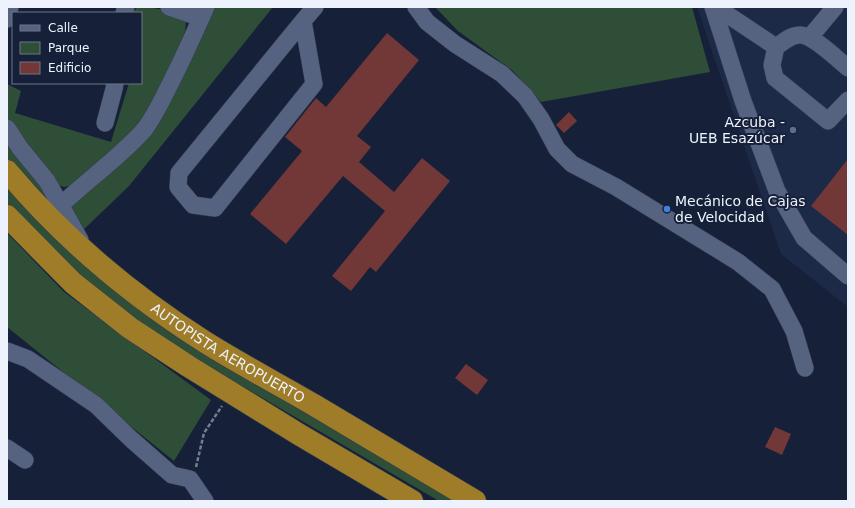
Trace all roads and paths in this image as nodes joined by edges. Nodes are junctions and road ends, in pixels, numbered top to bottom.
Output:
1 (10, 7) edge
2 (169, 7) edge
3 (315, 7) edge
4 (416, 7) edge
5 (715, 7) edge
6 (835, 7) edge
7 (204, 12) edge
8 (7, 19) edge
9 (303, 21) junction
10 (810, 37) junction
11 (776, 47) junction
12 (845, 59) edge
13 (115, 84) edge
14 (848, 100) edge
15 (105, 123) dead end
16 (7, 128) edge
17 (7, 171) edge
18 (60, 206) junction
19 (7, 216) edge
20 (848, 276) edge
21 (124, 284) junction
22 (7, 352) edge
23 (805, 368) dead end
24 (231, 392) junction
25 (7, 448) edge
26 (25, 460) dead end
27 (190, 479) junction
28 (205, 501) edge
29 (412, 501) edge
30 (475, 501) edge

1 - 8 lane
2 - 7 lane
3 - 9 lane
4 - 23 lane
5 - 11 lane
5 - 20 lane
6 - 10 lane
7 - 18 lane
9 - 9 lane
10 - 11 lane
10 - 12 lane
11 - 14 lane
13 - 15 lane
16 - 18 lane
17 - 21 highway, AUTOPISTA AEROPUERTO
18 - 21 lane
19 - 24 highway
21 - 30 highway, AUTOPISTA AEROPUERTO
22 - 27 lane
24 - 27 path
24 - 29 highway
25 - 26 lane
27 - 28 lane

